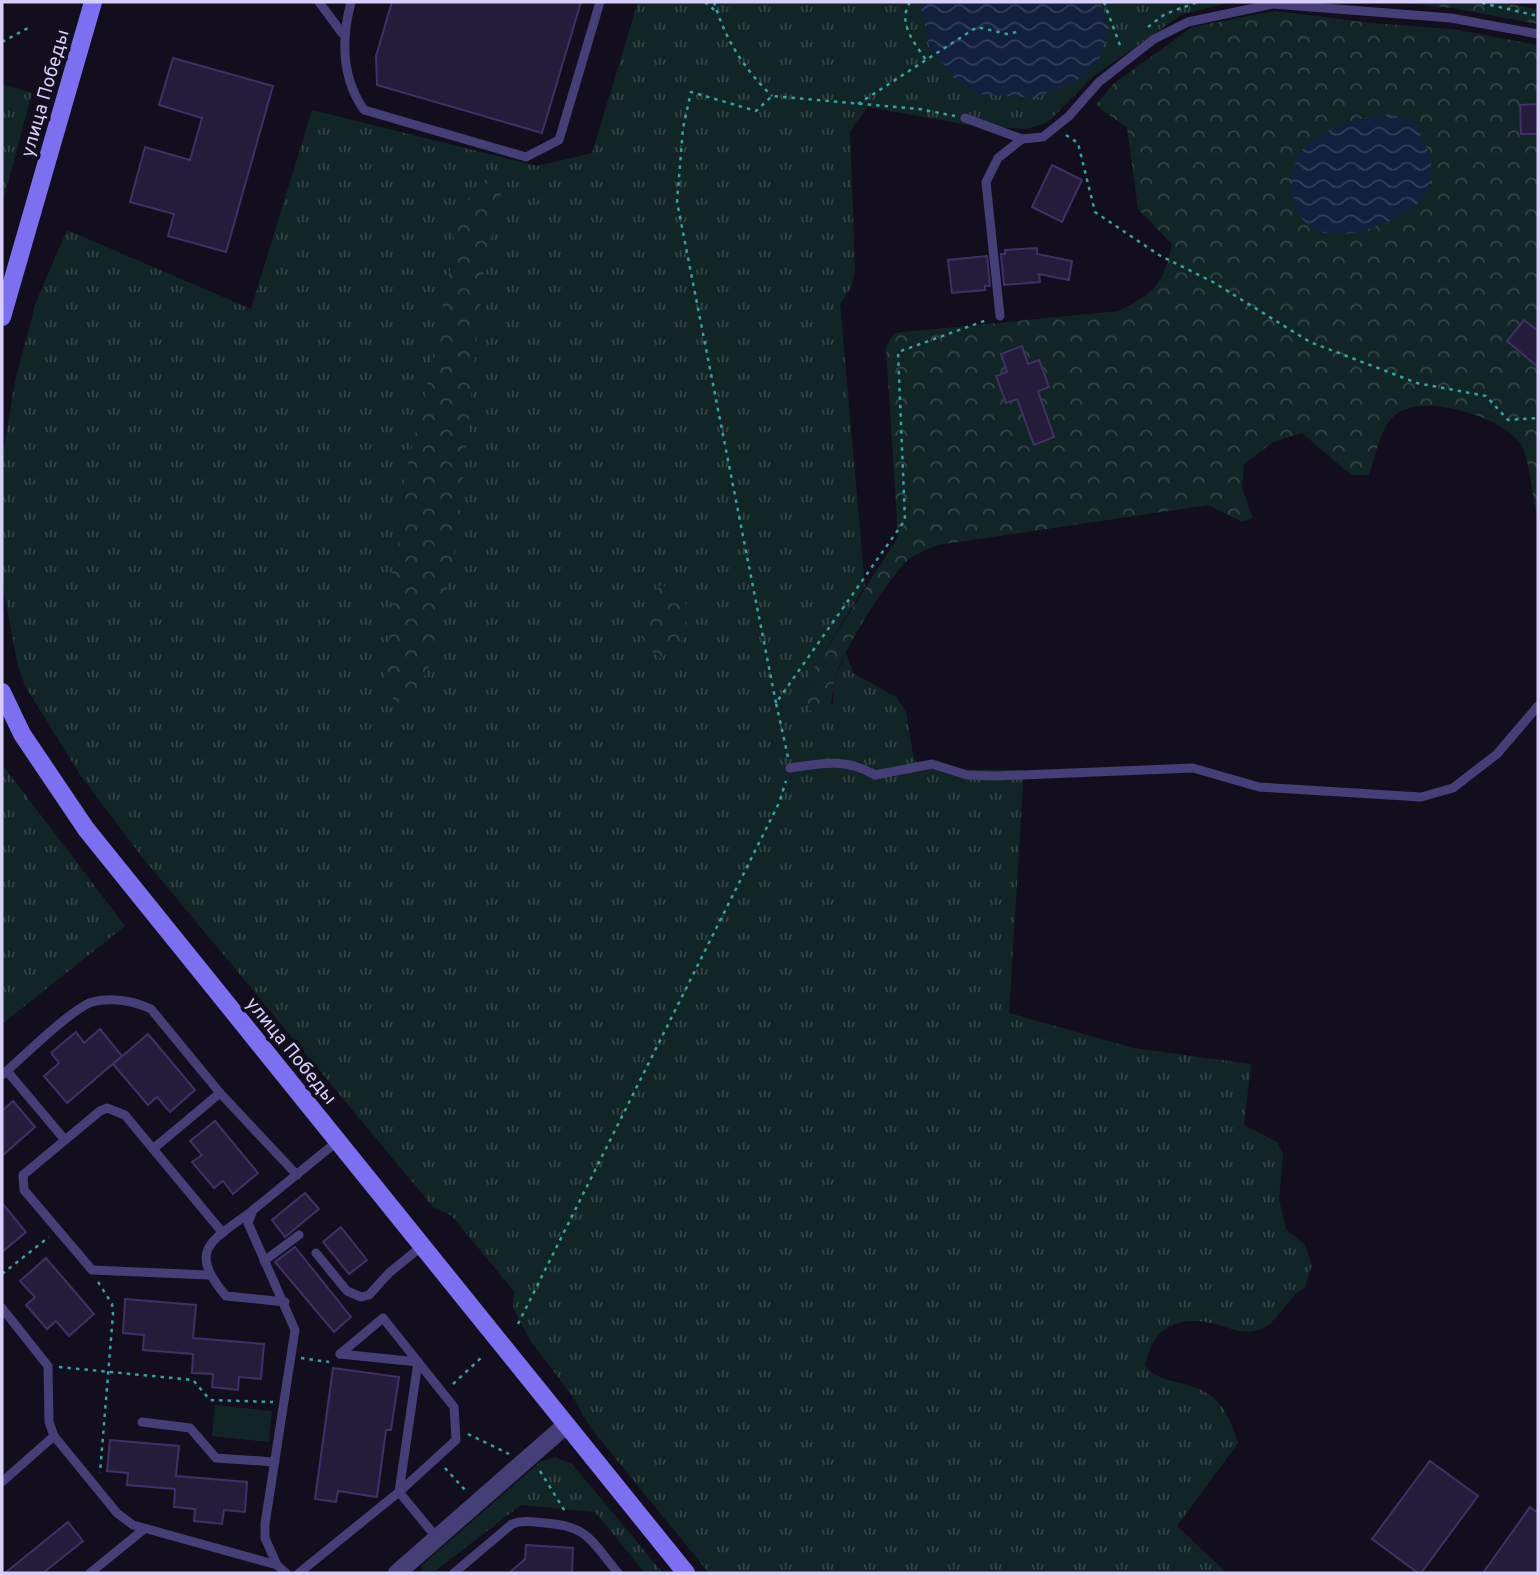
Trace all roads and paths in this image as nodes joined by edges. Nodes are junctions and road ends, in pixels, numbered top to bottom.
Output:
1 (93, 2) edge
2 (319, 2) edge
3 (351, 2) edge
4 (600, 2) edge
5 (705, 2) edge
6 (714, 2) edge
7 (910, 2) edge
8 (1104, 2) edge
9 (1393, 2) edge
10 (1475, 2) edge
11 (1483, 2) edge
12 (717, 12) junction
13 (1398, 12) junction
14 (1538, 16) edge
15 (28, 28) dead end
16 (1017, 32) dead end
17 (342, 33) junction
18 (1538, 34) edge
19 (2, 42) edge
20 (1120, 48) dead end
21 (926, 60) junction
22 (772, 96) junction
23 (858, 104) junction
24 (965, 118) joint
25 (1043, 136) junction
26 (1022, 139) junction
27 (4, 296) edge
28 (1000, 316) joint
29 (2, 317) edge
30 (1538, 418) edge
31 (2, 692) edge
32 (776, 703) junction
33 (1538, 706) edge
34 (790, 768) junction
35 (5, 1073) edge
36 (220, 1093) junction
37 (65, 1140) junction
38 (339, 1140) junction
39 (153, 1149) junction
40 (296, 1175) junction
41 (253, 1210) junction
42 (57, 1231) junction
43 (223, 1233) junction
44 (299, 1235) dead end
45 (424, 1245) junction
46 (317, 1253) dead end
47 (264, 1261) junction
48 (85, 1265) junction
49 (2, 1274) edge
50 (209, 1275) junction
51 (285, 1302) junction
52 (2, 1308) edge
53 (518, 1324) dead end
54 (340, 1354) junction
55 (292, 1357) junction
56 (482, 1357) dead end
57 (418, 1362) junction
58 (48, 1366) junction
59 (108, 1372) junction
60 (442, 1393) junction
61 (283, 1403) junction
62 (142, 1422) dead end
63 (566, 1425) junction
64 (455, 1428) junction
65 (54, 1436) junction
66 (513, 1455) dead end
67 (436, 1458) junction
68 (275, 1462) junction
69 (536, 1465) dead end
70 (2, 1482) edge
71 (98, 1491) junction
72 (466, 1491) dead end
73 (399, 1492) junction
74 (571, 1525) junction
75 (143, 1530) junction
76 (437, 1538) junction
77 (277, 1565) junction
78 (90, 1573) edge
79 (286, 1573) edge
80 (299, 1573) edge
81 (398, 1573) edge
82 (454, 1573) edge
83 (618, 1573) edge
84 (686, 1573) edge

1 - 27 street, улица Победы
2 - 17 lane
3 - 17 lane
4 - 17 lane
5 - 12 path
6 - 12 path
7 - 21 path
8 - 20 path
9 - 13 lane
10 - 11 path
11 - 14 path
12 - 22 path
13 - 18 lane
13 - 25 lane
15 - 19 path
16 - 21 path
21 - 23 path
22 - 23 path
22 - 32 path
23 - 24 path
24 - 26 lane
25 - 26 lane
25 - 30 path
26 - 28 lane
27 - 29 street, улица Победы
28 - 32 path
31 - 38 street, улица Победы
32 - 34 path
33 - 34 lane
34 - 53 path
35 - 36 lane
35 - 37 lane
36 - 39 lane
36 - 40 lane
37 - 39 lane
37 - 42 lane
38 - 40 lane
38 - 45 street, улица Победы
39 - 43 lane
40 - 41 lane
41 - 43 lane
41 - 47 lane
42 - 48 lane
42 - 49 path
43 - 50 lane
44 - 47 lane
45 - 46 lane
45 - 63 street, улица Победы
47 - 51 lane
48 - 50 lane
48 - 59 path
50 - 51 lane
51 - 55 lane
52 - 58 lane
54 - 55 path
54 - 57 lane
54 - 57 lane
55 - 61 lane
56 - 60 path
57 - 60 lane
57 - 73 lane
58 - 59 path
58 - 65 lane
59 - 61 path
59 - 71 path
60 - 64 lane
61 - 68 lane
62 - 68 lane
63 - 76 street
63 - 84 street, улица Победы
64 - 66 path
64 - 67 lane
65 - 70 lane
65 - 71 lane
67 - 72 path
67 - 73 lane
68 - 77 lane
69 - 74 path
71 - 75 lane
73 - 76 lane
73 - 80 lane
74 - 82 lane
74 - 83 lane
75 - 77 lane
75 - 78 lane
76 - 81 street
77 - 79 lane

